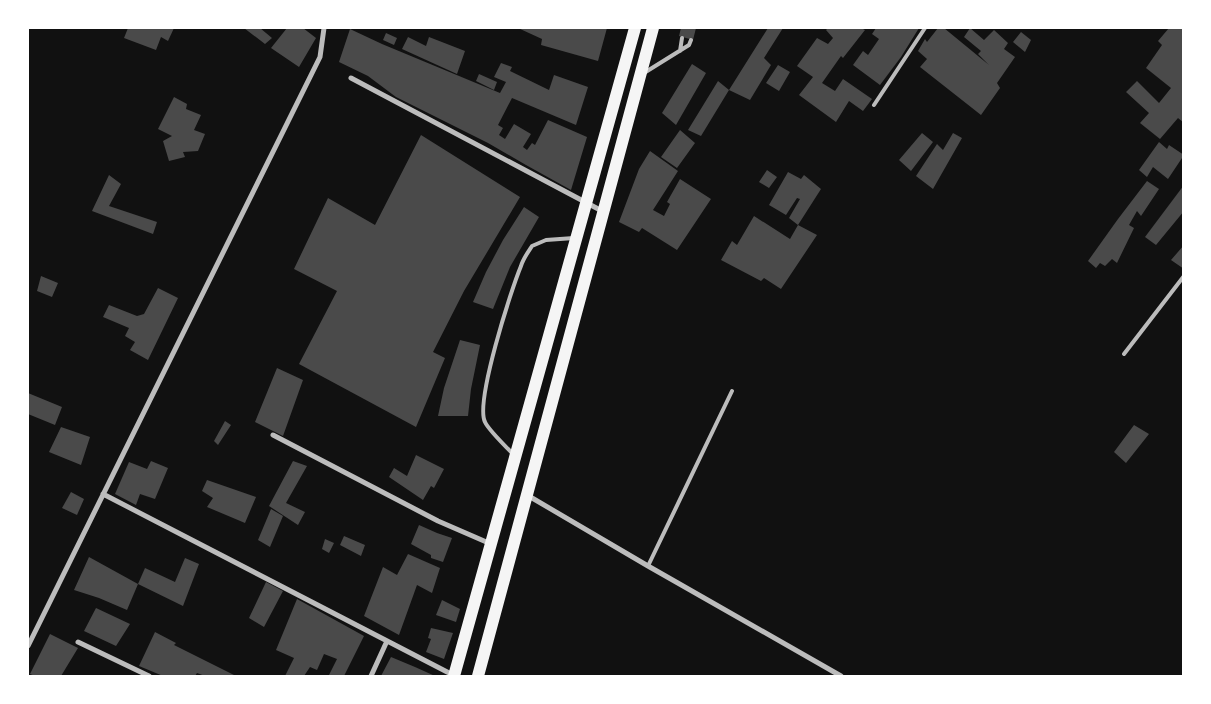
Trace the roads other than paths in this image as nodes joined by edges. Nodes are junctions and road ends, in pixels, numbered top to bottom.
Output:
1 (324, 28) edge
2 (635, 28) edge
3 (653, 28) edge
4 (925, 28) edge
5 (682, 38) dead end
6 (691, 40) dead end
7 (680, 51) junction
8 (640, 75) junction
9 (351, 78) dead end
10 (874, 105) dead end
11 (586, 202) junction
12 (604, 212) junction
13 (576, 238) junction
14 (1184, 276) edge
15 (1124, 354) dead end
16 (732, 391) dead end
17 (273, 435) dead end
18 (515, 457) junction
19 (103, 494) junction
20 (527, 495) junction
21 (491, 544) junction
22 (648, 566) junction
23 (387, 641) junction
24 (78, 642) dead end
25 (28, 646) edge
26 (148, 676) edge
27 (371, 676) edge
28 (454, 676) edge
29 (478, 676) edge
30 (841, 676) edge

1 - 19 street
2 - 11 main road
3 - 8 main road
4 - 10 lane
5 - 7 lane
6 - 7 lane
7 - 8 lane
8 - 12 main road
9 - 11 street
11 - 12 street
11 - 13 main road
12 - 20 main road
13 - 18 main road
13 - 18 lane
14 - 15 lane
16 - 22 lane
17 - 21 street
18 - 21 main road
19 - 23 street
19 - 25 street
20 - 22 street
20 - 29 main road
21 - 28 main road
22 - 30 street
23 - 27 street
23 - 28 street
24 - 26 street

